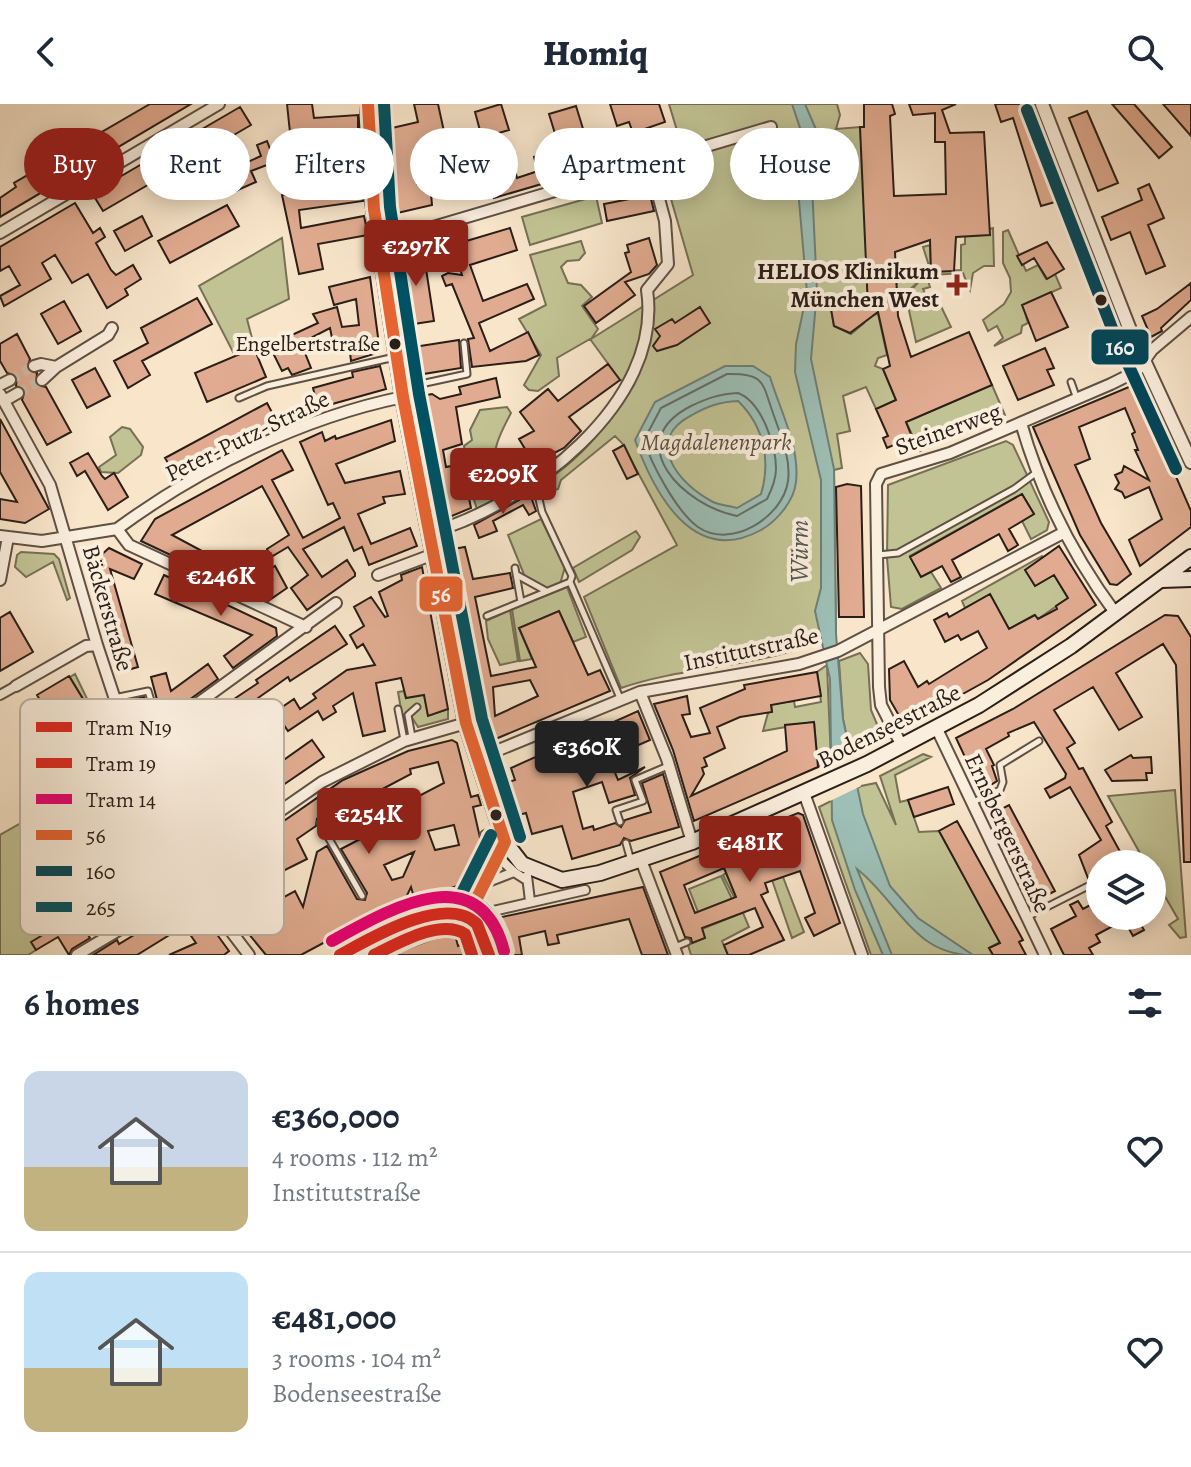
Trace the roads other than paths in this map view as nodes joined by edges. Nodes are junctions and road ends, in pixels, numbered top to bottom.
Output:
1 (219, 104) edge
2 (368, 104) edge
3 (1042, 104) edge
4 (771, 127) dead end
5 (714, 145) edge
6 (534, 198) edge
7 (659, 200) edge
8 (0, 233) edge
9 (379, 243) junction
10 (1191, 317) edge
11 (112, 328) dead end
12 (464, 343) dead end
13 (396, 357) junction
14 (1145, 359) junction
15 (34, 366) tunnel mouth
16 (56, 367) junction
17 (42, 380) tunnel mouth
18 (1071, 382) dead end
19 (18, 393) tunnel mouth
20 (402, 393) junction
21 (2, 398) edge
22 (239, 398) dead end
23 (1077, 399) junction
24 (1021, 423) junction
25 (1191, 462) edge
26 (1037, 472) junction
27 (543, 477) junction
28 (117, 529) junction
29 (429, 533) junction
30 (1063, 533) junction
31 (4, 537) edge
32 (67, 538) junction
33 (434, 554) junction
34 (877, 555) junction
35 (1191, 557) edge
36 (378, 575) dead end
37 (1191, 579) edge
38 (0, 580) edge
39 (1162, 580) junction
40 (570, 582) junction
41 (546, 592) junction
42 (521, 602) junction
43 (336, 603) dead end
44 (1116, 614) junction
45 (487, 616) dead end
46 (306, 627) junction
47 (878, 632) junction
48 (97, 645) junction
49 (16, 686) joint
50 (640, 692) junction
51 (0, 695) edge
52 (114, 698) joint
53 (151, 699) edge
54 (205, 699) edge
55 (620, 699) junction
56 (417, 707) dead end
57 (398, 709) dead end
58 (466, 723) junction
59 (936, 727) junction
60 (408, 739) junction
61 (1039, 741) dead end
62 (902, 746) junction
63 (479, 758) junction
64 (669, 766) junction
65 (804, 793) junction
66 (972, 802) junction
67 (284, 811) edge
68 (620, 822) dead end
69 (320, 823) dead end
70 (490, 833) dead end
71 (505, 842) junction
72 (692, 842) junction
73 (626, 843) dead end
74 (498, 857) junction
75 (636, 861) junction
76 (514, 872) junction
77 (582, 884) junction
78 (483, 886) junction
79 (1086, 887) edge
80 (459, 895) junction
81 (362, 896) dead end
82 (447, 898) dead end
83 (476, 901) junction
84 (530, 901) junction
85 (482, 915) junction
86 (1026, 917) junction
87 (110, 935) edge
88 (234, 935) edge
89 (687, 942) dead end
90 (676, 951) edge
91 (77, 955) edge
92 (249, 955) edge
93 (341, 955) edge
94 (490, 955) edge
95 (862, 955) edge
96 (1045, 955) edge

1 - 8 street
2 - 9 main road
3 - 14 street
4 - 5 street
6 - 9 street
7 - 27 street
9 - 13 main road
10 - 14 street, Steinerweg
11 - 16 street
12 - 20 lane
13 - 20 main road
13 - 22 lane
14 - 23 street, Steinerweg
14 - 25 street
15 - 16 street
16 - 17 street
18 - 23 lane
19 - 21 street
20 - 28 street, Peter-Putz-Straße
20 - 29 main road
21 - 32 street, Bäckerstraße
23 - 24 street, Steinerweg
24 - 26 street
24 - 34 street, Steinerweg
26 - 30 street
26 - 34 lane
27 - 29 street
27 - 40 lane
28 - 32 street
28 - 46 street
29 - 33 main road
30 - 44 street
30 - 47 street, Institutstraße
31 - 32 street
31 - 38 street
32 - 48 street, Bäckerstraße
33 - 36 street
33 - 58 main road
34 - 47 street, Steinerweg
35 - 39 main road, Bodenseestraße
37 - 39 main road
39 - 44 main road, Bodenseestraße
40 - 41 lane
40 - 55 lane
41 - 42 lane
41 - 42 lane
42 - 45 lane
43 - 46 street
44 - 59 main road, Bodenseestraße
46 - 54 street
47 - 50 street, Institutstraße
47 - 62 street, Steinerweg
48 - 49 street
48 - 52 street, Bäckerstraße
49 - 51 street
50 - 55 street, Institutstraße
50 - 64 street
52 - 53 lane
55 - 63 street, Institutstraße
56 - 60 lane
57 - 60 lane
58 - 60 street
58 - 63 main road
59 - 62 main road, Bodenseestraße
59 - 66 street, Ernsbergerstraße
60 - 67 street
61 - 66 lane
62 - 65 main road, Bodenseestraße
63 - 71 main road
64 - 68 lane
64 - 72 street
65 - 72 main road, Bodenseestraße
65 - 95 street
66 - 86 street, Ernsbergerstraße
69 - 81 lane
70 - 74 street
71 - 74 street
71 - 77 main road
72 - 75 main road, Bodenseestraße
73 - 75 lane
74 - 76 street
74 - 78 street
75 - 77 main road, Bodenseestraße
75 - 90 street
76 - 78 street
76 - 84 street
77 - 84 street
78 - 80 street
78 - 83 street
79 - 86 lane
80 - 82 street
80 - 83 street
83 - 85 street
83 - 85 street
84 - 85 street
85 - 93 street
85 - 94 street
86 - 96 street, Ernsbergerstraße
87 - 91 street
88 - 92 street, Bäckerstraße
89 - 90 lane

